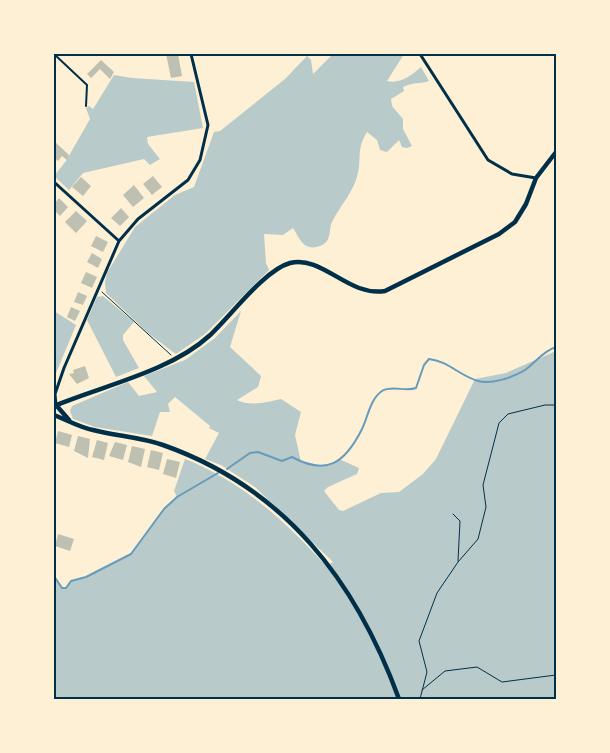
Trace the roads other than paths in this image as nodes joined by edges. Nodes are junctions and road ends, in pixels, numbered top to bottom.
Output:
1 (54, 54) edge
2 (191, 54) edge
3 (420, 54) edge
4 (86, 106) dead end
5 (556, 152) edge
6 (536, 178) junction
7 (54, 182) edge
8 (119, 241) junction
9 (55, 406) edge
10 (54, 415) edge
11 (70, 422) junction
12 (399, 699) edge

1 - 4 lane
2 - 8 street
3 - 6 street
5 - 6 street
6 - 9 street
7 - 8 street
8 - 9 street
9 - 11 street
10 - 11 street
11 - 12 street

